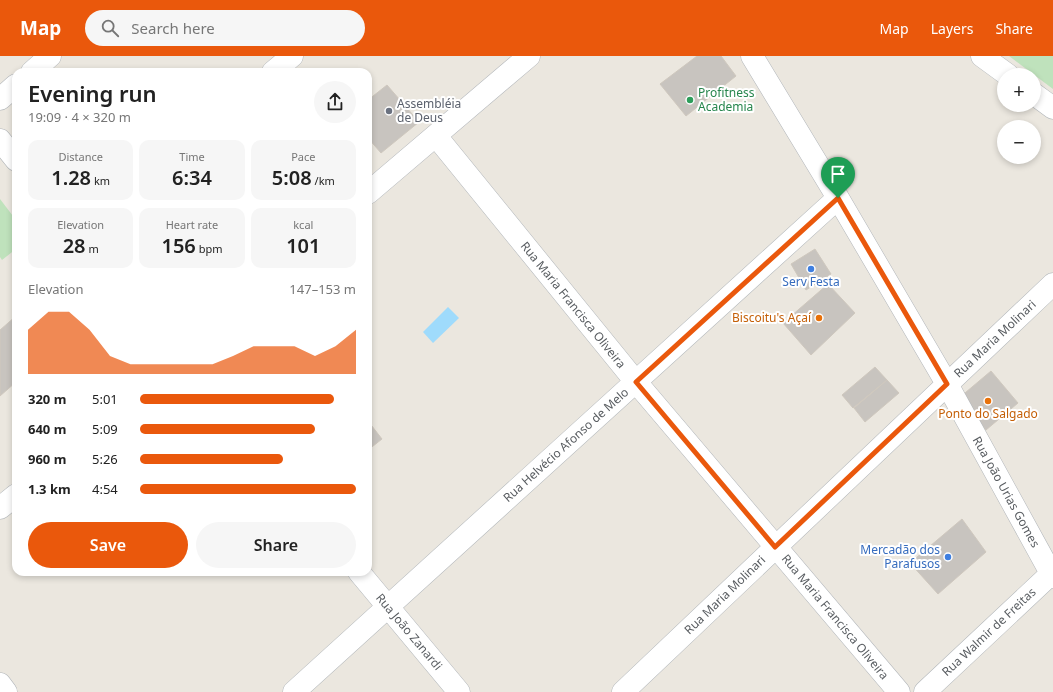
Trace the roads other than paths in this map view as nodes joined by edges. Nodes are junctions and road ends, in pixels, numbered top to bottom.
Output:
1 (50, 56) edge
2 (292, 56) edge
3 (529, 56) edge
4 (752, 56) edge
5 (982, 56) edge
6 (36, 68) edge
7 (278, 68) edge
8 (998, 68) edge
9 (12, 89) edge
10 (0, 99) edge
11 (1041, 99) edge
12 (1053, 108) edge
13 (436, 136) junction
14 (0, 140) edge
15 (12, 155) edge
16 (372, 191) edge
17 (838, 198) junction
18 (1053, 284) edge
19 (636, 382) junction
20 (947, 384) junction
21 (12, 498) edge
22 (0, 508) edge
23 (775, 547) junction
24 (1052, 574) edge
25 (362, 576) edge
26 (388, 607) junction
27 (0, 684) edge
28 (6, 692) edge
29 (294, 692) edge
30 (459, 692) edge
31 (623, 692) edge
32 (899, 692) edge
33 (925, 692) edge

1 - 6 street
2 - 7 street
3 - 13 street
4 - 17 street, Rua João Urias Gomes
5 - 8 street
9 - 10 street
11 - 12 street
13 - 16 street
13 - 19 street, Rua Maria Francisca Oliveira
14 - 15 street
17 - 19 street, Rua Helvécio Afonso de Melo
17 - 20 street, Rua João Urias Gomes
18 - 20 street, Rua Maria Molinari
19 - 23 street, Rua Maria Francisca Oliveira
19 - 26 street, Rua Helvécio Afonso de Melo
20 - 23 street, Rua Maria Molinari
20 - 24 street, Rua João Urias Gomes
21 - 22 street
23 - 31 street, Rua Maria Molinari
23 - 32 street, Rua Maria Francisca Oliveira
24 - 33 street, Rua Walmir de Freitas
25 - 26 street, Rua João Zanardi
26 - 29 street, Rua Helvécio Afonso de Melo
26 - 30 street, Rua João Zanardi
27 - 28 street

